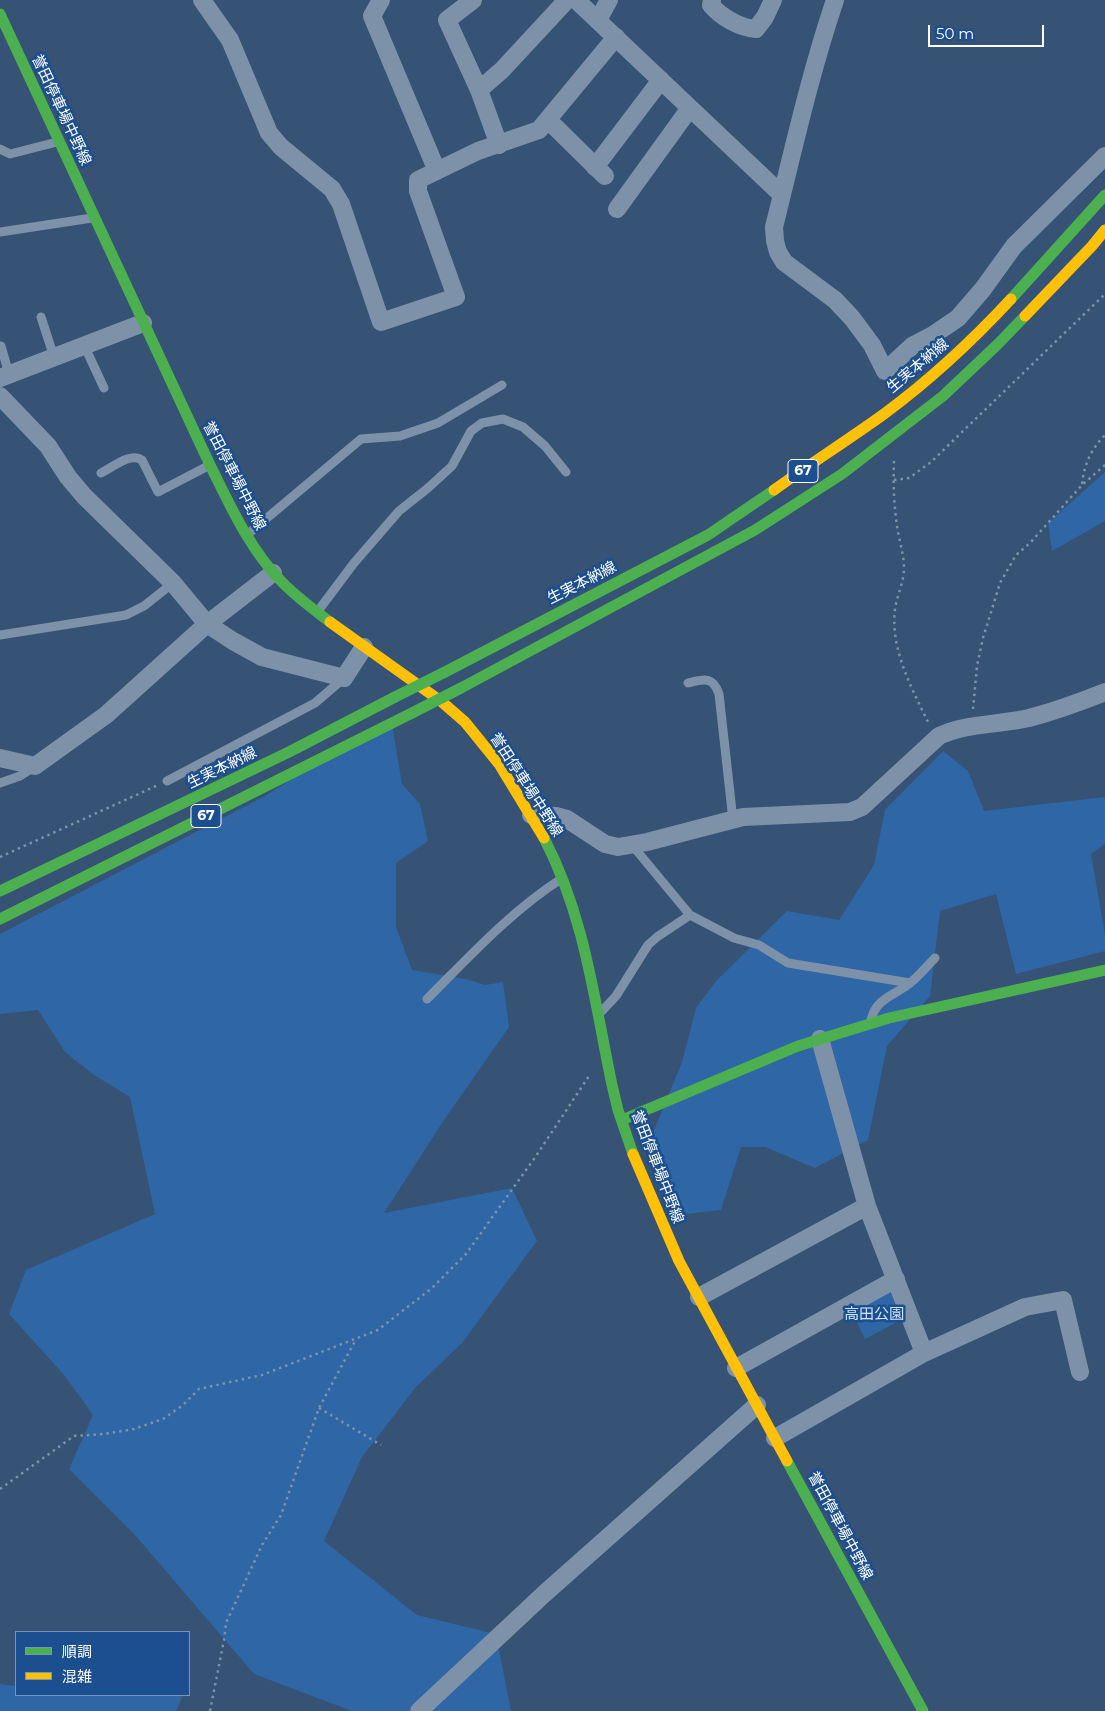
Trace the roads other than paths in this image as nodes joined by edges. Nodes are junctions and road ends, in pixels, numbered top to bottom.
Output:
1 (202, 0) edge
2 (381, 0) edge
3 (473, 0) edge
4 (567, 0) edge
5 (576, 0) edge
6 (609, 0) edge
7 (712, 0) edge
8 (773, 0) edge
9 (835, 0) edge
10 (0, 14) edge
11 (598, 20) junction
12 (616, 37) junction
13 (661, 80) junction
14 (479, 90) junction
15 (690, 108) junction
16 (548, 120) junction
17 (59, 141) junction
18 (499, 145) junction
19 (0, 149) edge
20 (1105, 156) edge
21 (437, 171) junction
22 (782, 195) junction
23 (1105, 195) edge
24 (617, 209) dead end
25 (94, 217) junction
26 (1105, 230) edge
27 (0, 232) edge
28 (41, 317) dead end
29 (143, 323) junction
30 (84, 345) junction
31 (1, 346) edge
32 (54, 357) junction
33 (4, 376) edge
34 (502, 385) dead end
35 (104, 388) dead end
36 (0, 396) edge
37 (210, 465) junction
38 (102, 472) dead end
39 (566, 472) dead end
40 (246, 536) junction
41 (274, 573) junction
42 (173, 583) junction
43 (318, 612) junction
44 (207, 624) junction
45 (0, 635) edge
46 (364, 647) junction
47 (344, 678) junction
48 (688, 683) dead end
49 (1105, 692) edge
50 (0, 758) edge
51 (35, 766) junction
52 (167, 782) road end
53 (0, 783) edge
54 (531, 815) junction
55 (733, 820) junction
56 (632, 845) junction
57 (563, 878) junction
58 (0, 891) edge
59 (690, 915) junction
60 (0, 919) edge
61 (935, 958) dead end
62 (1105, 970) edge
63 (910, 983) junction
64 (427, 1000) dead end
65 (598, 1014) junction
66 (870, 1024) junction
67 (820, 1039) junction
68 (622, 1120) junction
69 (867, 1206) junction
70 (896, 1279) junction
71 (698, 1298) junction
72 (924, 1353) junction
73 (736, 1368) junction
74 (1080, 1372) dead end
75 (757, 1405) junction
76 (775, 1438) junction
77 (419, 1711) edge
78 (923, 1711) edge

1 - 21 street
2 - 21 street
3 - 14 street
4 - 14 street
5 - 11 street
6 - 11 street
7 - 8 street
9 - 22 street
10 - 17 main road, 誉田停車場中野線
11 - 12 street
12 - 13 street
12 - 16 street
13 - 15 street
13 - 16 street
14 - 18 street
15 - 22 street
15 - 24 street
16 - 18 street
17 - 19 lane
17 - 25 main road, 誉田停車場中野線
18 - 21 street
20 - 22 street
23 - 58 main road, 生実本納線 / 67, bridge
25 - 27 lane
25 - 29 main road, 誉田停車場中野線
26 - 60 main road, 67, bridge
28 - 32 lane
29 - 30 street
29 - 37 main road, 誉田停車場中野線
30 - 32 street
30 - 35 lane
31 - 33 lane
32 - 33 street
34 - 40 lane
36 - 42 street
37 - 38 lane
37 - 40 main road, 誉田停車場中野線
39 - 43 lane
40 - 41 main road, 誉田停車場中野線
41 - 43 main road, 誉田停車場中野線
41 - 44 street
42 - 44 street
42 - 45 lane
43 - 46 main road, 誉田停車場中野線
44 - 47 street
44 - 51 street
46 - 47 street
46 - 54 main road, 誉田停車場中野線
47 - 52 lane
48 - 55 lane
49 - 55 street
50 - 51 street
51 - 53 lane
54 - 56 street
54 - 57 main road, 誉田停車場中野線
55 - 56 street
56 - 59 lane
57 - 64 lane
57 - 65 main road, 誉田停車場中野線
59 - 63 lane
59 - 65 lane
61 - 63 lane
62 - 66 main road
63 - 66 lane
65 - 68 main road, 誉田停車場中野線
66 - 67 main road
67 - 68 main road
67 - 69 street
68 - 71 main road, 誉田停車場中野線
69 - 70 street
69 - 71 street
70 - 72 street
70 - 73 street
71 - 73 main road, 誉田停車場中野線
72 - 74 street
72 - 76 street
73 - 75 main road, 誉田停車場中野線
75 - 76 main road, 誉田停車場中野線
75 - 77 street
76 - 78 main road, 誉田停車場中野線

